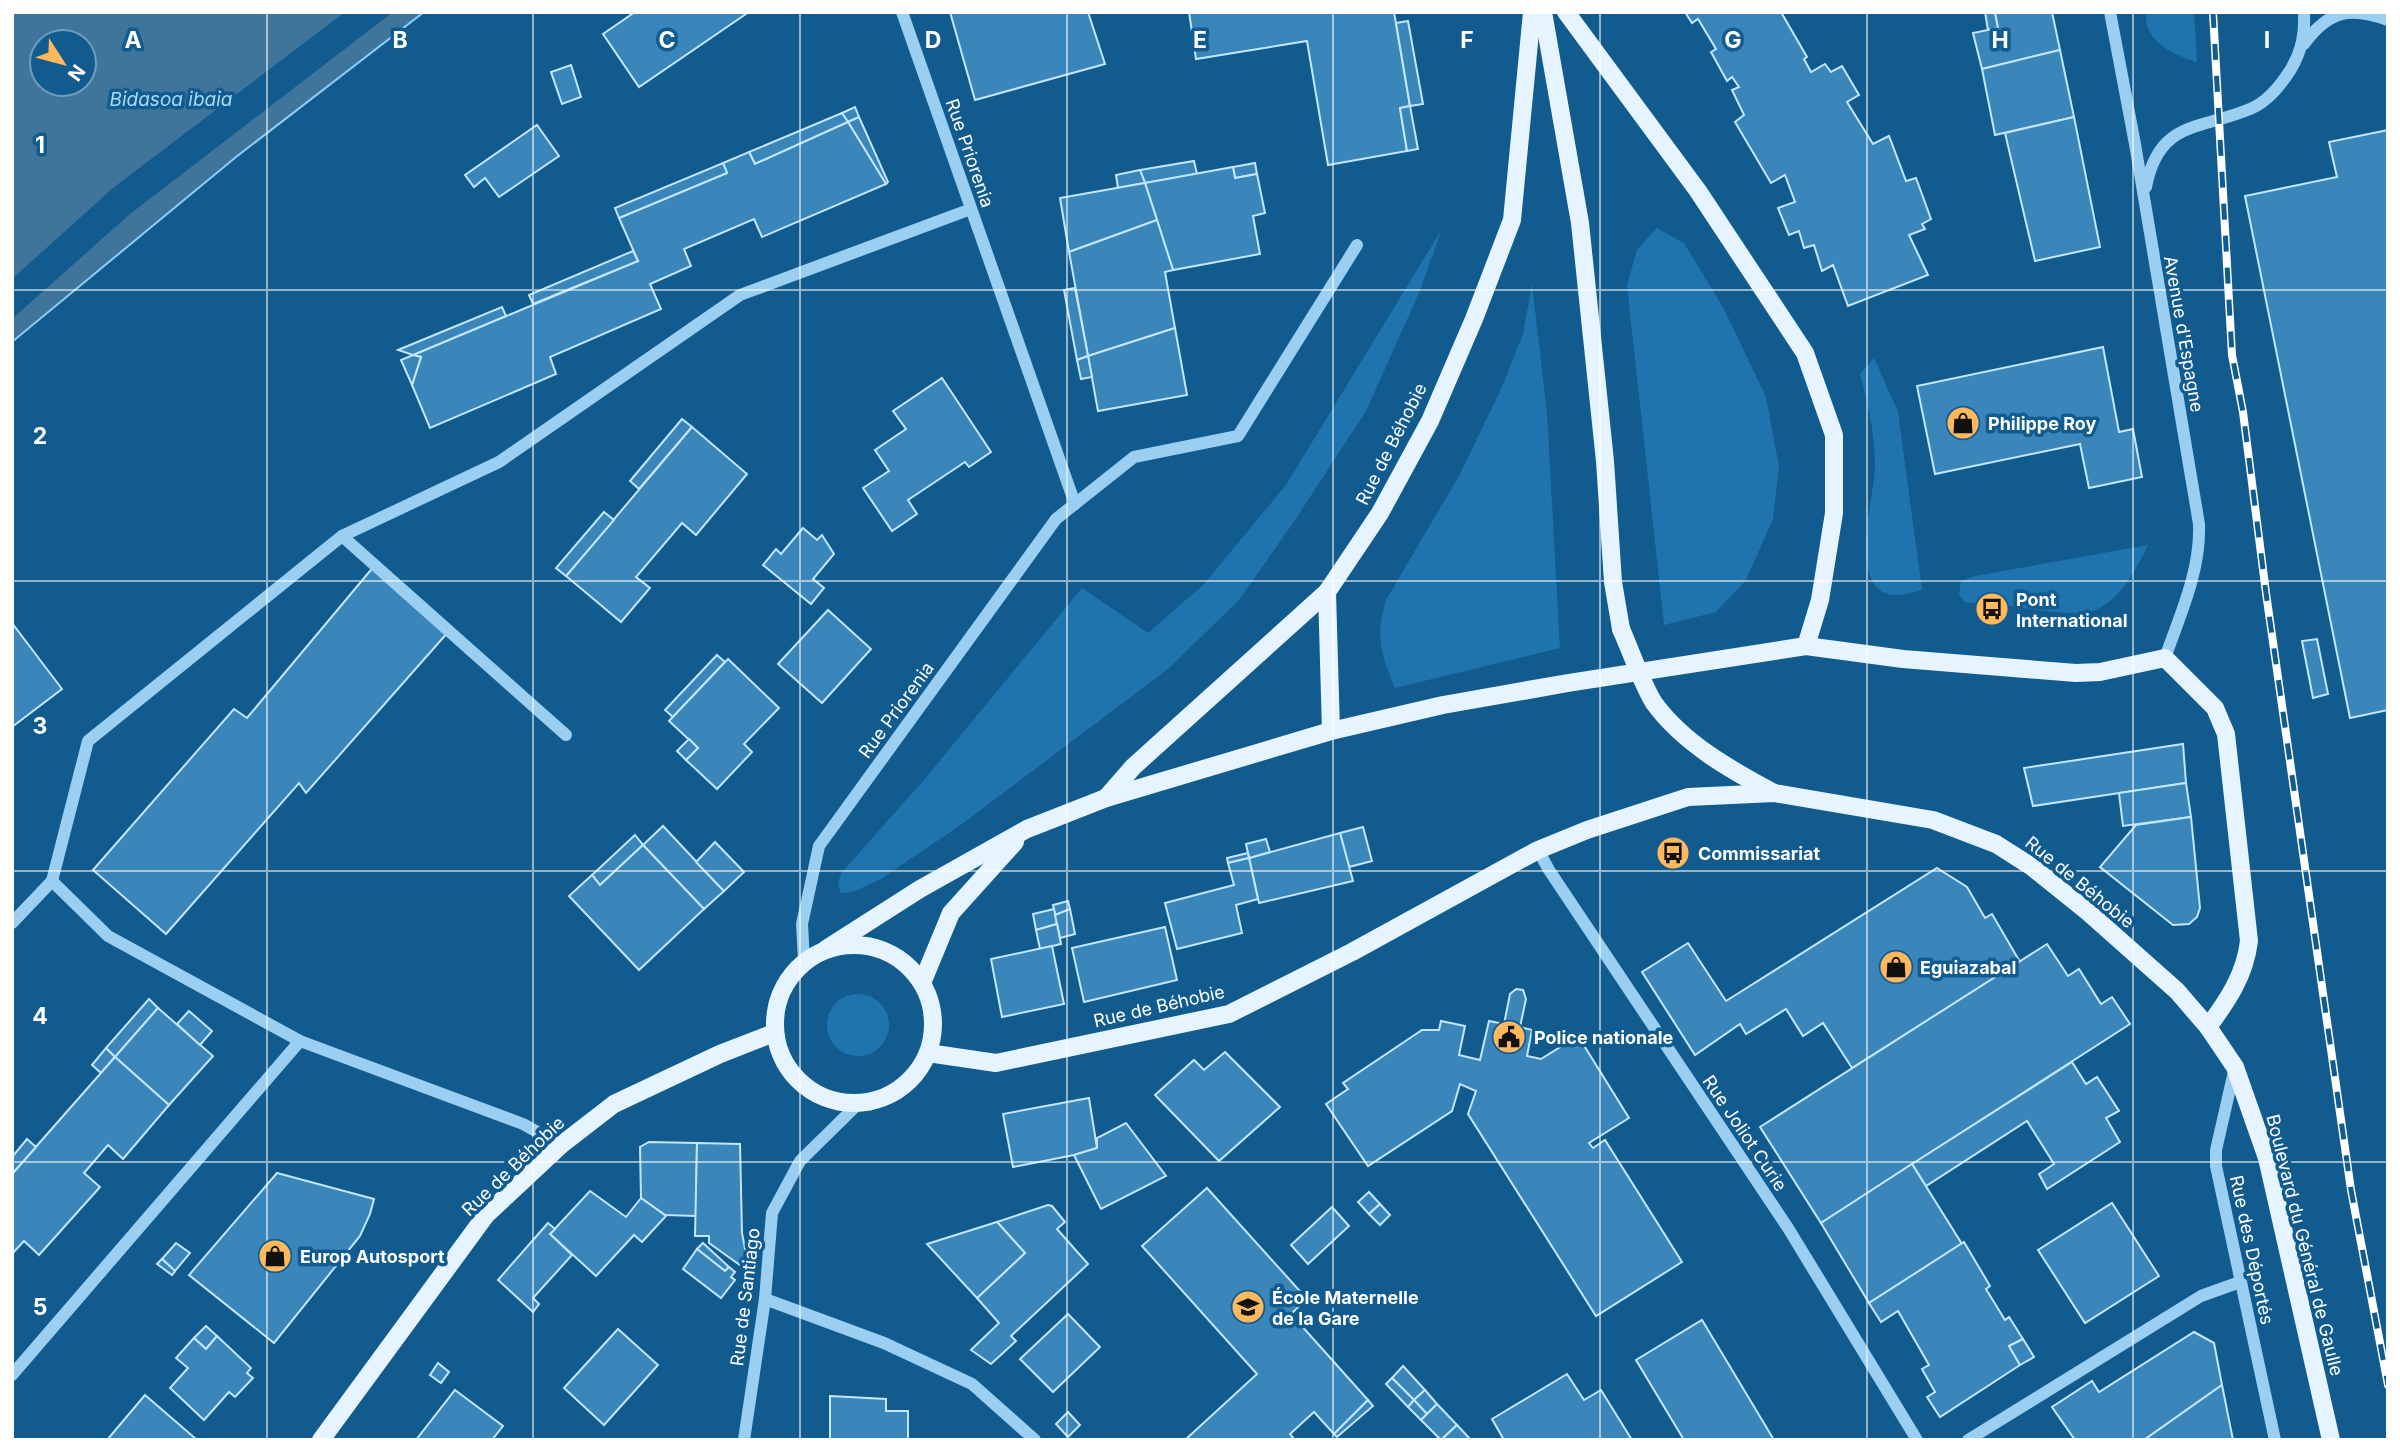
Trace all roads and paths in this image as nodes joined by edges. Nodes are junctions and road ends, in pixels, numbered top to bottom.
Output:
1 (902, 12) edge
2 (1532, 12) edge
3 (1544, 12) edge
4 (1566, 12) edge
5 (2110, 12) edge
6 (2304, 12) edge
7 (2388, 20) edge
8 (2302, 47) junction
9 (2144, 198) junction
10 (971, 209) junction
11 (1357, 245) dead end
12 (1075, 504) junction
13 (342, 536) junction
14 (1327, 592) junction
15 (1806, 646) junction
16 (2165, 658) junction
17 (1331, 732) junction
18 (566, 735) dead end
19 (1774, 793) junction
20 (1106, 798) junction
21 (1027, 830) junction
22 (1538, 850) junction
23 (52, 881) junction
24 (12, 923) edge
25 (826, 949) junction
26 (804, 961) junction
27 (922, 983) junction
28 (2208, 1027) junction
29 (774, 1034) junction
30 (300, 1041) junction
31 (928, 1053) junction
32 (2235, 1067) junction
33 (858, 1104) junction
34 (561, 1145) junction
35 (2240, 1282) junction
36 (765, 1299) junction
37 (12, 1375) edge
38 (321, 1440) edge
39 (744, 1440) edge
40 (1035, 1440) edge
41 (1917, 1440) edge
42 (1968, 1440) edge
43 (2275, 1440) edge
44 (2331, 1440) edge

1 - 10 street, Rue Priorenia
2 - 14 main road, Rue de Béhobie
3 - 19 main road, Rue de Béhobie, bridge
4 - 15 main road
5 - 9 street, Avenue d'Espagne
6 - 8 street
7 - 8 street
8 - 9 street
9 - 16 street, Avenue d'Espagne
10 - 12 street, Rue Priorenia
10 - 13 street
11 - 12 street, Rue Priorenia
12 - 26 street, Rue Priorenia
13 - 18 street
13 - 23 street
14 - 17 main road
14 - 20 main road, Rue de Béhobie
15 - 16 main road, Rue de Béhobie
15 - 17 main road, Rue de Béhobie
16 - 28 main road
17 - 20 main road, Rue de Béhobie
19 - 22 main road, Rue de Béhobie
19 - 28 main road, Rue de Béhobie
20 - 21 main road, Rue de Béhobie
21 - 25 main road, Rue de Béhobie
21 - 27 main road, Rue de Béhobie
22 - 31 main road, Rue de Béhobie
22 - 41 street, Rue Joliot Curie
23 - 24 street
23 - 30 street
25 - 26 main road
25 - 27 main road
26 - 29 main road
27 - 31 main road
28 - 32 main road, Boulevard du Général de Gaulle
29 - 33 main road
29 - 34 main road, Rue de Béhobie
30 - 34 street
30 - 37 street
31 - 33 main road
32 - 35 street, Rue des Déportés
32 - 44 main road, Boulevard du Général de Gaulle
33 - 36 street, Rue de Santiago
34 - 38 main road, Rue de Béhobie
35 - 42 street
35 - 43 street, Rue des Déportés
36 - 39 street, Rue de Santiago
36 - 40 street

